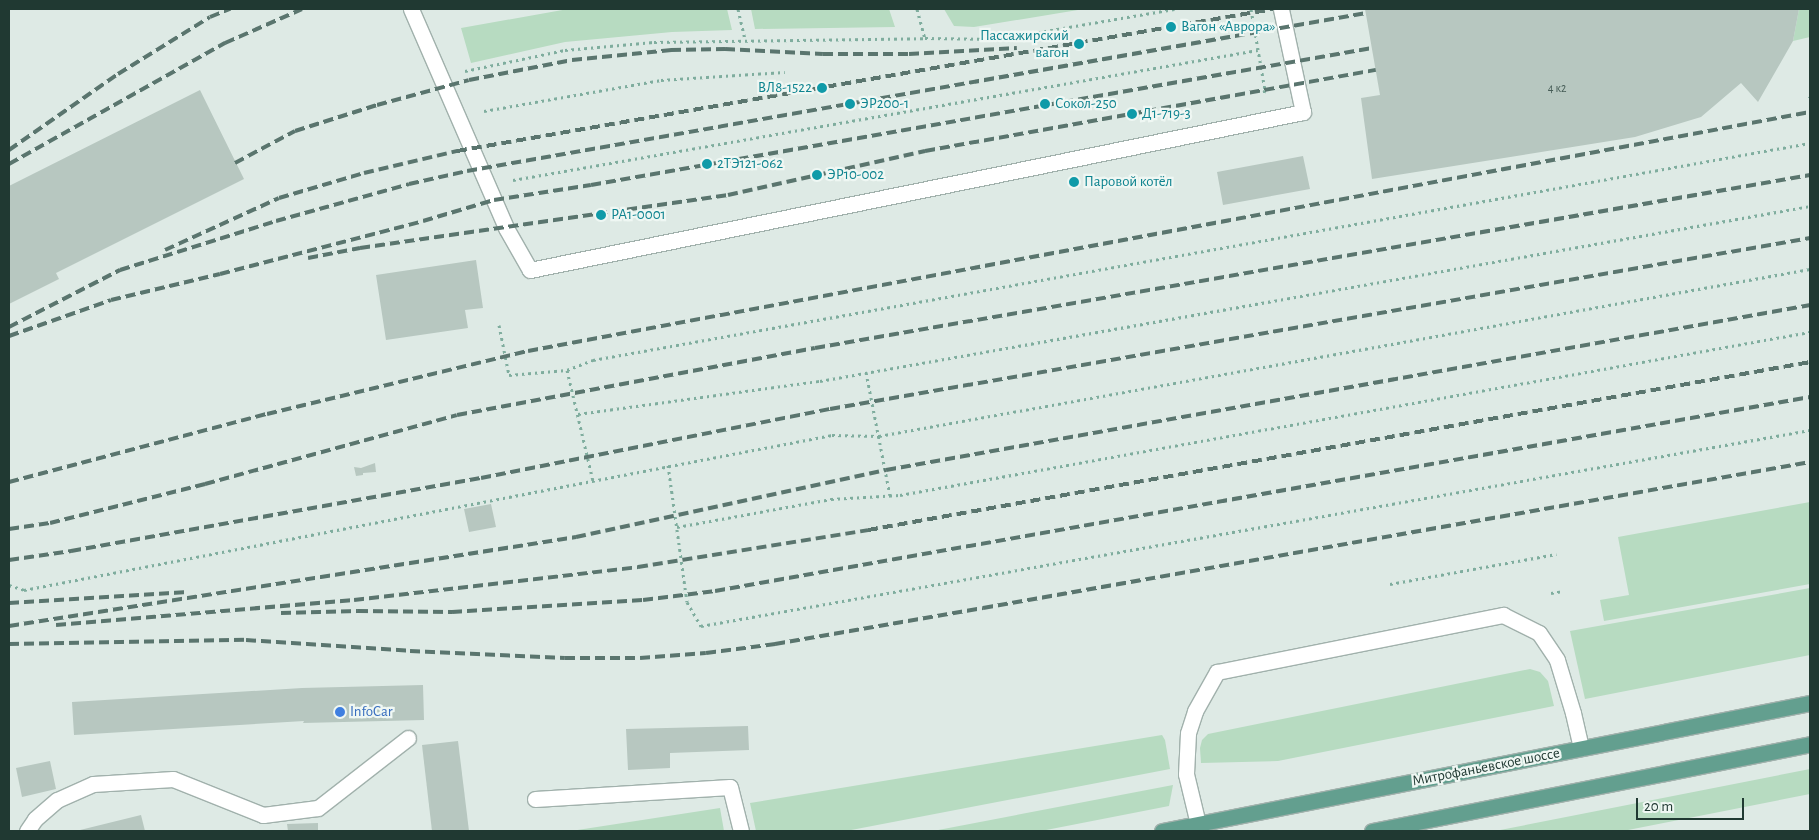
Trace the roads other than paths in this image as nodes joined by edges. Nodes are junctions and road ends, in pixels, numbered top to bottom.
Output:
1 (411, 9) edge
2 (1281, 9) edge
3 (1810, 703) edge
4 (408, 738) dead end
5 (1810, 744) edge
6 (1581, 748) junction
7 (535, 799) dead end
8 (1198, 824) junction
9 (27, 831) edge
10 (741, 831) edge
11 (1162, 831) edge
12 (1372, 831) edge

1 - 2 lane
3 - 6 main road, Митрофаньевское шоссе
4 - 9 lane
5 - 12 main road
6 - 8 main road, Митрофаньевское шоссе
6 - 8 lane
7 - 10 lane
8 - 11 main road, Митрофаньевское шоссе

